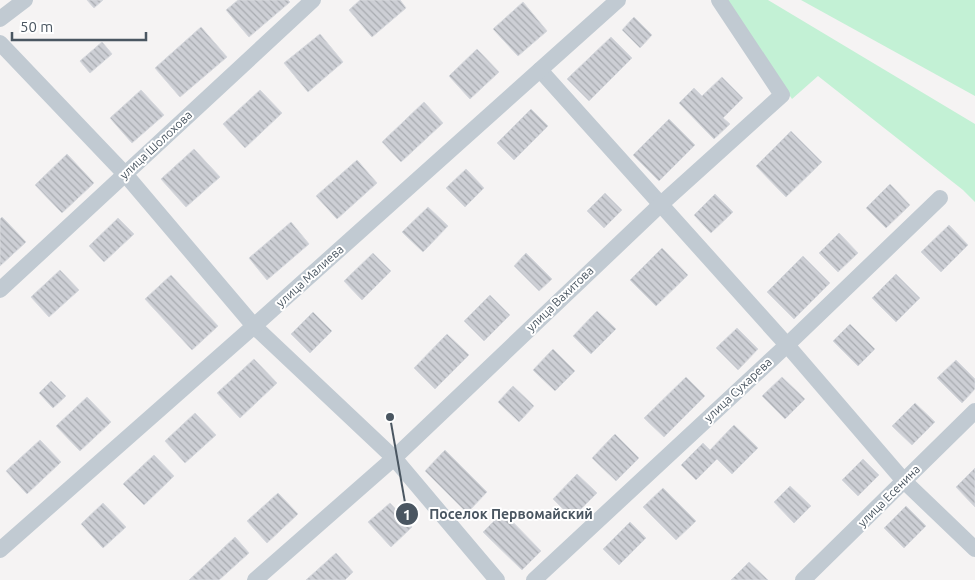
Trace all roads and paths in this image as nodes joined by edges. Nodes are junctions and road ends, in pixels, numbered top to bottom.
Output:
1 (25, 0) edge
2 (313, 0) edge
3 (618, 0) edge
4 (719, 0) edge
5 (0, 19) edge
6 (0, 43) edge
7 (540, 70) junction
8 (125, 174) junction
9 (940, 198) dead end
10 (660, 205) junction
11 (0, 290) edge
12 (254, 326) junction
13 (787, 345) junction
14 (975, 411) edge
15 (394, 458) junction
16 (904, 481) junction
17 (975, 549) edge
18 (0, 550) edge
19 (255, 580) edge
20 (497, 580) edge
21 (534, 580) edge
22 (803, 580) edge

1 - 5 street
2 - 8 street, улица Шолохова
3 - 7 street, улица Малиева
4 - 10 street, улица Вахитова
6 - 8 street
7 - 10 street
7 - 12 street, улица Малиева
8 - 11 street, улица Шолохова
8 - 12 street
9 - 13 street, улица Сухарева
10 - 13 street
10 - 15 street, улица Вахитова
12 - 15 street
12 - 18 street, улица Малиева
13 - 16 street
13 - 21 street, улица Сухарева
14 - 16 street, улица Есенина
15 - 19 street, улица Вахитова
15 - 20 street
16 - 17 street
16 - 22 street, улица Есенина

